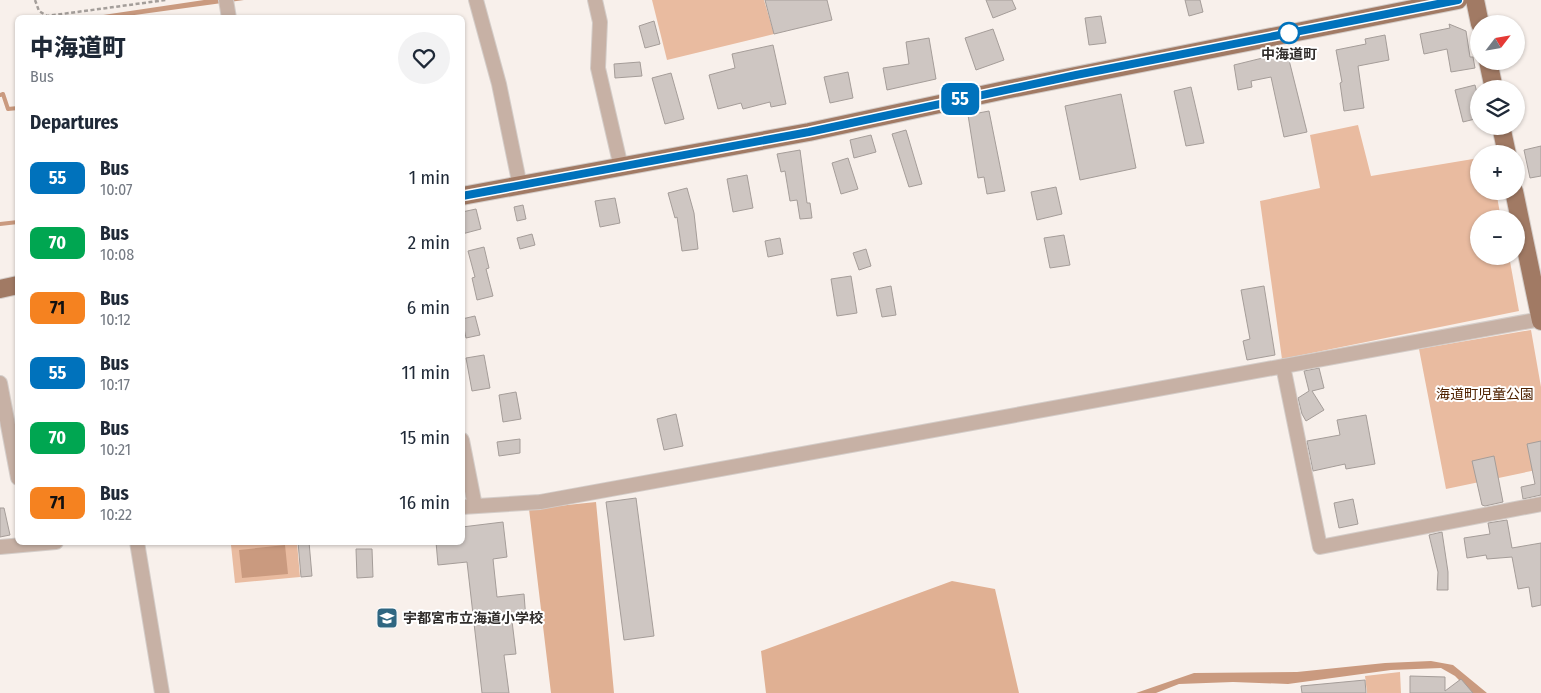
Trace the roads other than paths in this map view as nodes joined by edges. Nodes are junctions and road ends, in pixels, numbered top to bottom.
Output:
1 (226, 0) edge
2 (476, 0) edge
3 (595, 0) edge
4 (1458, 0) edge
5 (1476, 0) edge
6 (228, 15) edge
7 (1478, 15) edge
8 (621, 167) junction
9 (520, 186) junction
10 (465, 195) edge
11 (1516, 200) edge
12 (15, 286) edge
13 (0, 289) edge
14 (1541, 320) edge
15 (1283, 366) junction
16 (0, 383) edge
17 (15, 462) edge
18 (465, 469) edge
19 (1541, 504) edge
20 (469, 507) edge
21 (15, 545) edge
22 (137, 545) edge
23 (0, 547) edge
24 (162, 693) edge

1 - 6 street
2 - 9 street
3 - 8 street
4 - 8 main road
5 - 7 main road
8 - 9 main road
9 - 10 main road
11 - 14 main road
12 - 13 main road
14 - 15 street
15 - 19 street
15 - 20 street
16 - 17 street
18 - 20 street
21 - 23 street
22 - 24 street

